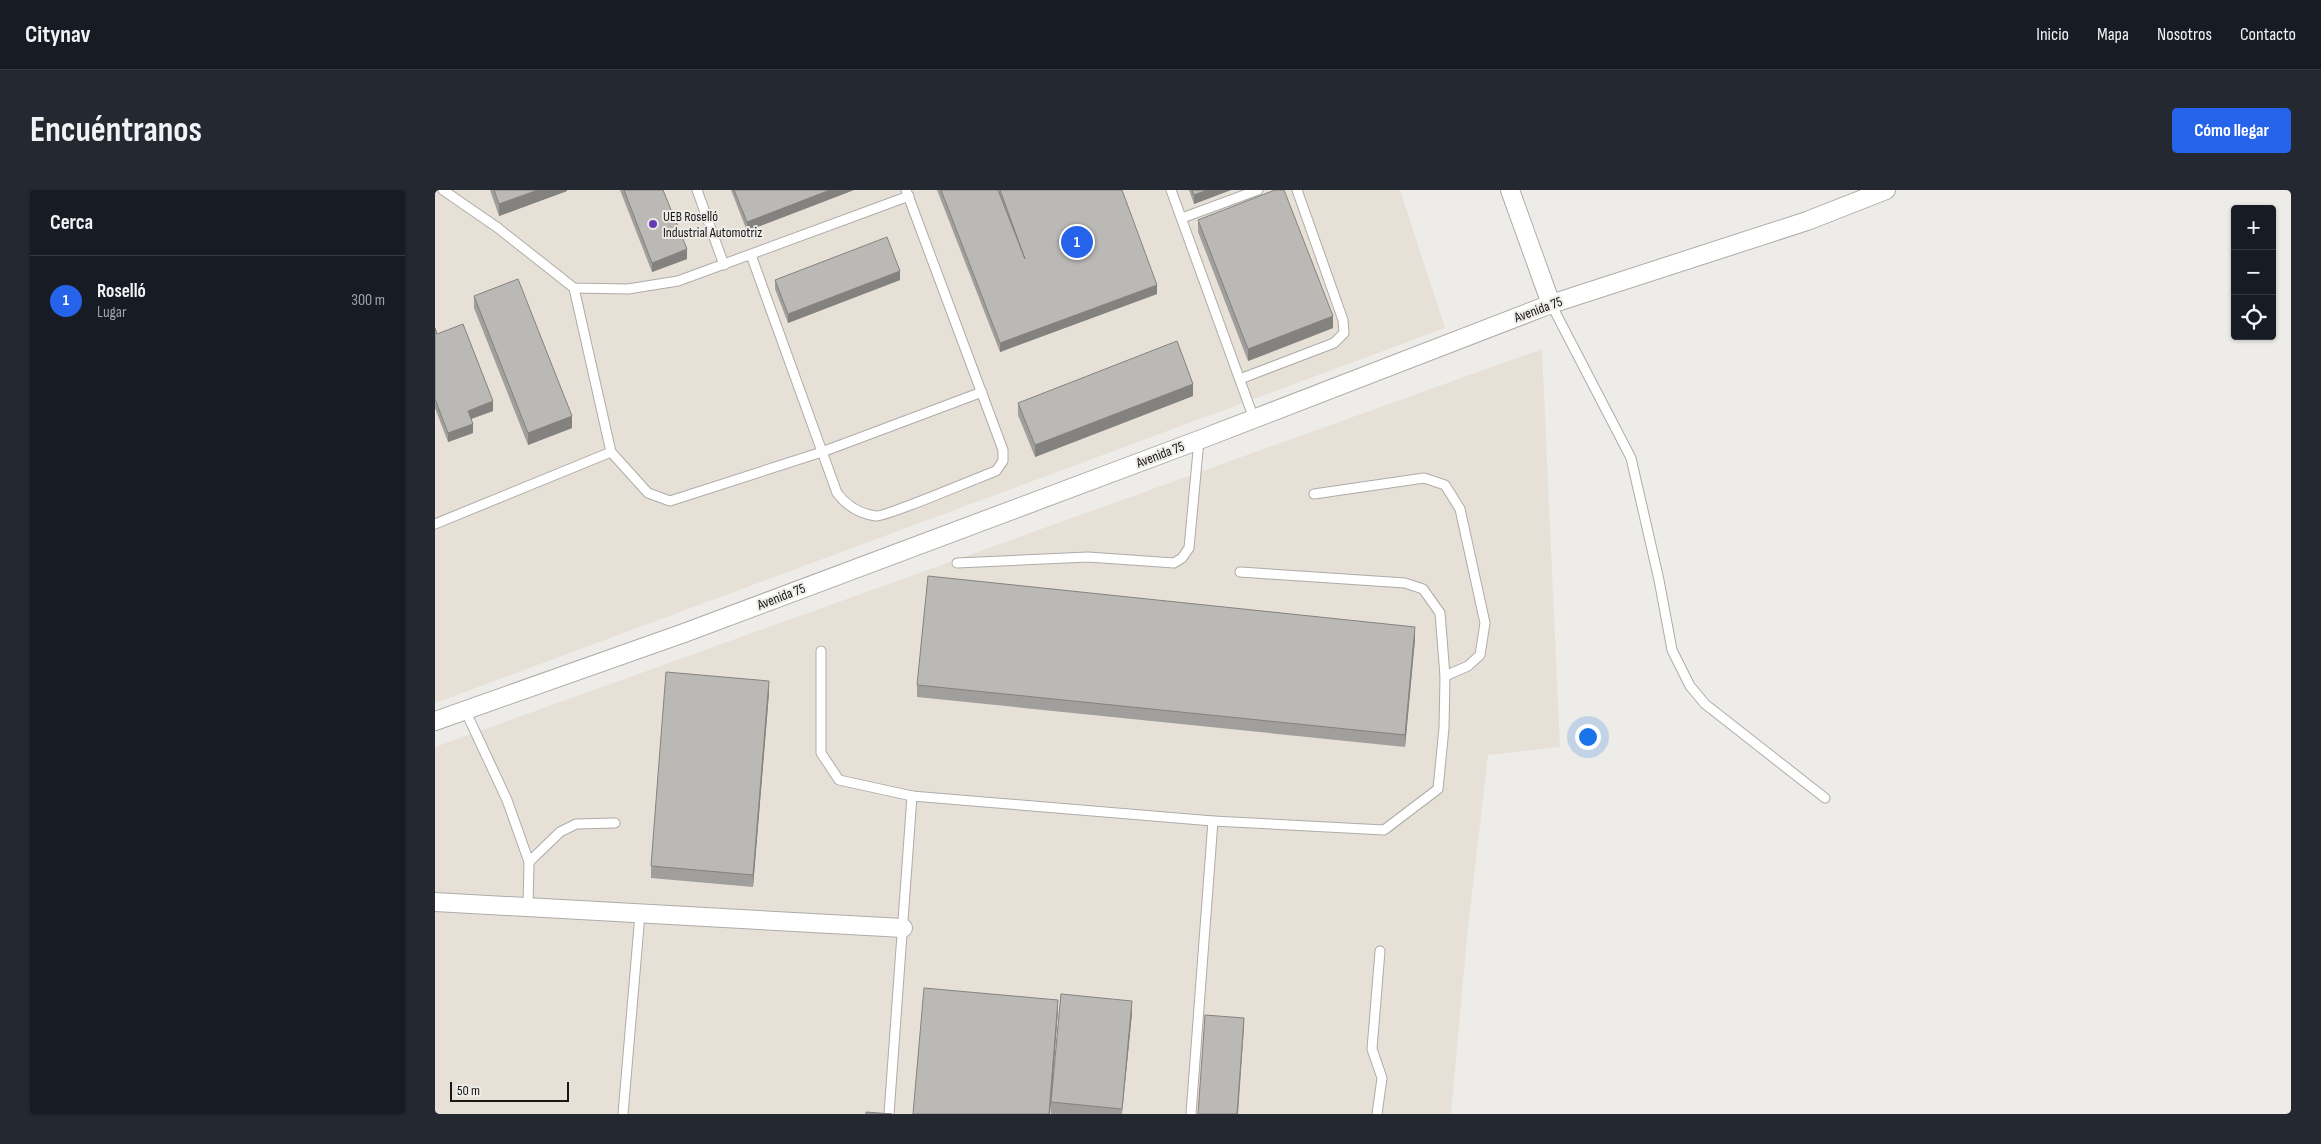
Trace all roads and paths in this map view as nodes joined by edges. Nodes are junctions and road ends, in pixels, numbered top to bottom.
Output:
1 (443, 190) edge
2 (697, 190) edge
3 (1171, 190) edge
4 (1259, 190) edge
5 (1297, 190) edge
6 (1510, 190) edge
7 (1886, 190) edge
8 (907, 193) edge
9 (1182, 218) junction
10 (751, 255) junction
11 (724, 265) junction
12 (574, 288) junction
13 (1551, 304) junction
14 (1240, 379) junction
15 (981, 392) junction
16 (1254, 419) junction
17 (1199, 440) junction
18 (611, 452) junction
19 (823, 452) junction
20 (1314, 494) dead end
21 (435, 524) edge
22 (957, 563) dead end
23 (1240, 572) dead end
24 (821, 651) dead end
25 (1445, 676) junction
26 (465, 710) junction
27 (435, 721) edge
28 (912, 796) junction
29 (1825, 798) dead end
30 (1213, 821) junction
31 (615, 823) dead end
32 (529, 862) junction
33 (435, 902) edge
34 (528, 908) junction
35 (640, 914) junction
36 (903, 928) junction
37 (1380, 952) dead end
38 (623, 1114) edge
39 (889, 1114) edge
40 (1191, 1114) edge
41 (1377, 1114) edge

1 - 12 lane
2 - 11 lane
3 - 9 lane
4 - 9 lane
5 - 14 lane
6 - 13 street
7 - 13 street, Avenida 75
8 - 10 lane
8 - 15 lane
9 - 14 lane
10 - 11 lane
10 - 19 lane
11 - 12 lane
12 - 18 lane
13 - 16 street, Avenida 75
13 - 29 lane
14 - 16 lane
15 - 19 lane
15 - 19 lane
16 - 17 street, Avenida 75
17 - 22 lane
17 - 26 street, Avenida 75
18 - 19 lane
18 - 21 lane
20 - 25 lane
23 - 25 lane
24 - 28 lane
25 - 30 lane
26 - 27 street, Avenida 75
26 - 32 lane
28 - 30 lane
28 - 36 lane
30 - 40 lane
31 - 32 lane
32 - 34 lane
33 - 34 street
34 - 35 street
35 - 36 street
35 - 38 lane
36 - 39 lane
37 - 41 lane

